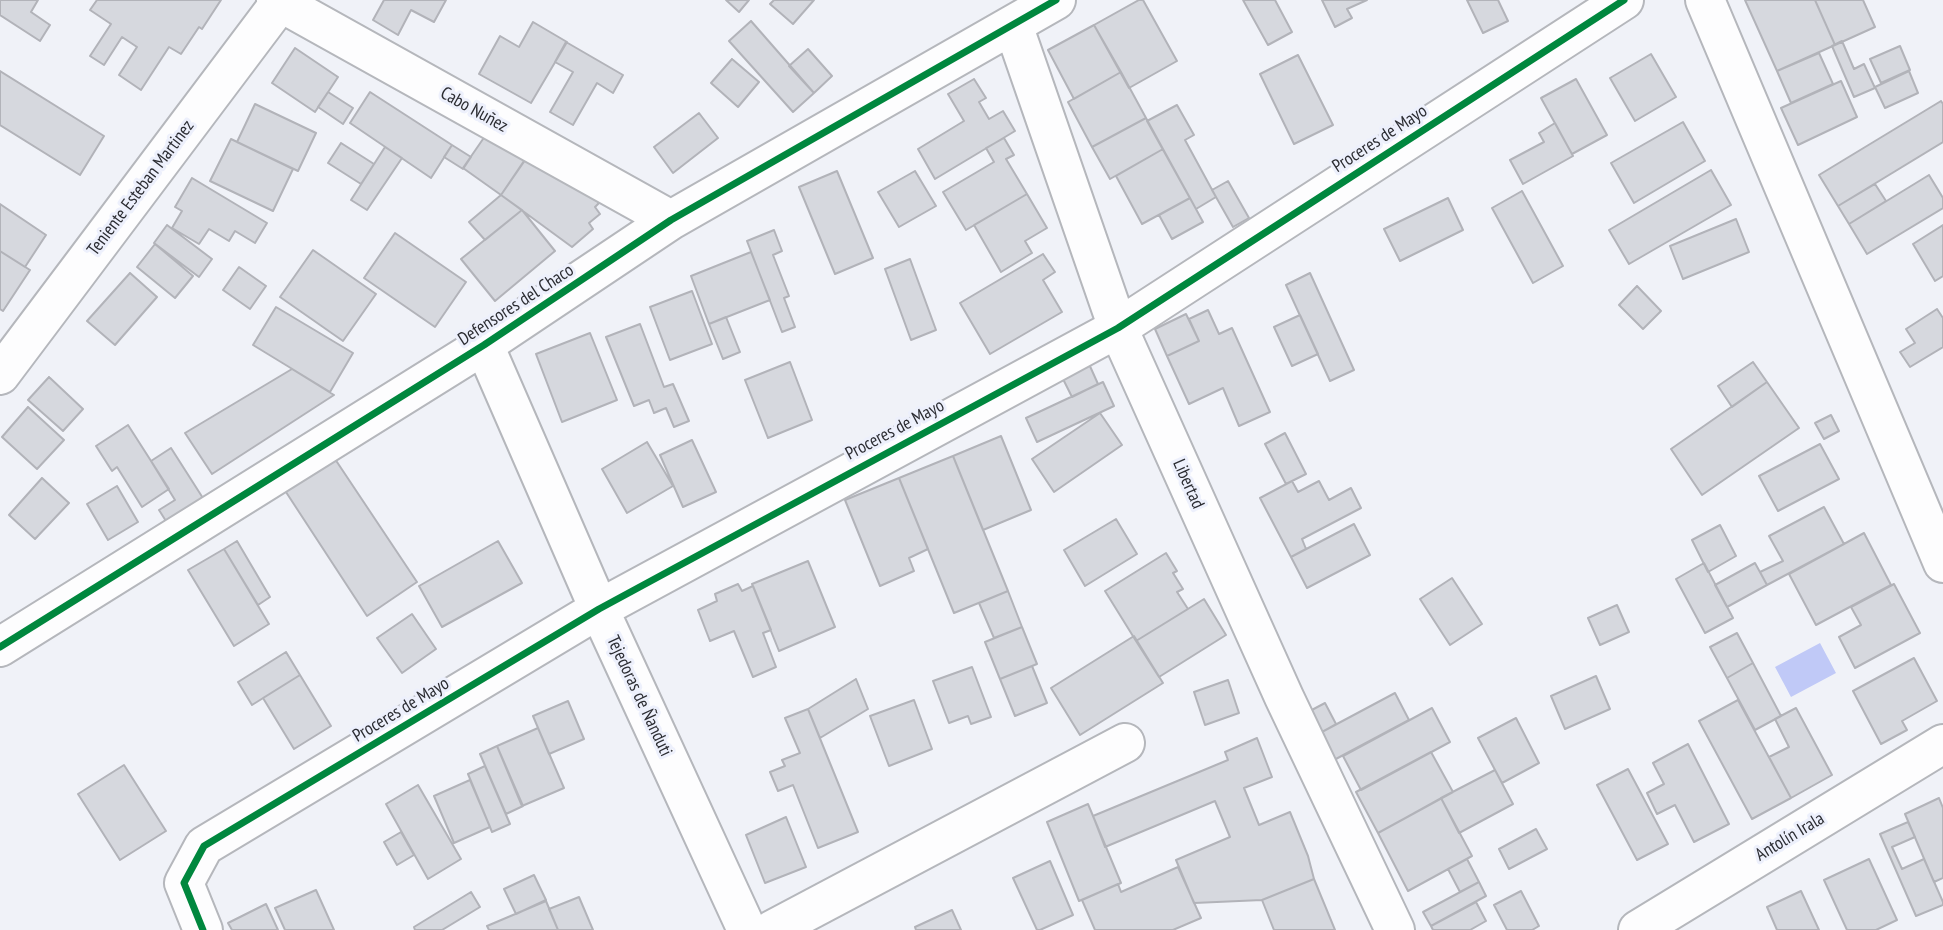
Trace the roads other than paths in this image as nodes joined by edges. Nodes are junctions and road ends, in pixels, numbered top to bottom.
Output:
1 (1056, 0) edge
2 (1624, 0) edge
3 (1705, 0) edge
4 (280, 1) edge
5 (1013, 24) junction
6 (671, 220) junction
7 (1118, 328) junction
8 (484, 345) junction
9 (0, 376) edge
10 (1943, 563) edge
11 (599, 609) junction
12 (0, 647) edge
13 (1125, 743) dead end
14 (1943, 744) edge
15 (203, 930) edge
16 (747, 930) edge
17 (772, 930) edge
18 (1395, 930) edge
19 (1638, 930) edge

1 - 5 street, Defensores del Chaco
2 - 7 street, Proceres de Mayo
3 - 10 street
4 - 6 street, Cabo Nuñez
4 - 9 street, Teniente Esteban Martinez
5 - 6 street, Defensores del Chaco
5 - 7 street, Libertad
6 - 8 street, Defensores del Chaco
7 - 11 street, Proceres de Mayo
7 - 18 street, Libertad
8 - 11 street, Tejedoras de Ñanduti
8 - 12 street, Defensores del Chaco
11 - 15 street, Proceres de Mayo
11 - 16 street, Tejedoras de Ñanduti
13 - 17 street
14 - 19 street, Antolín Irala

